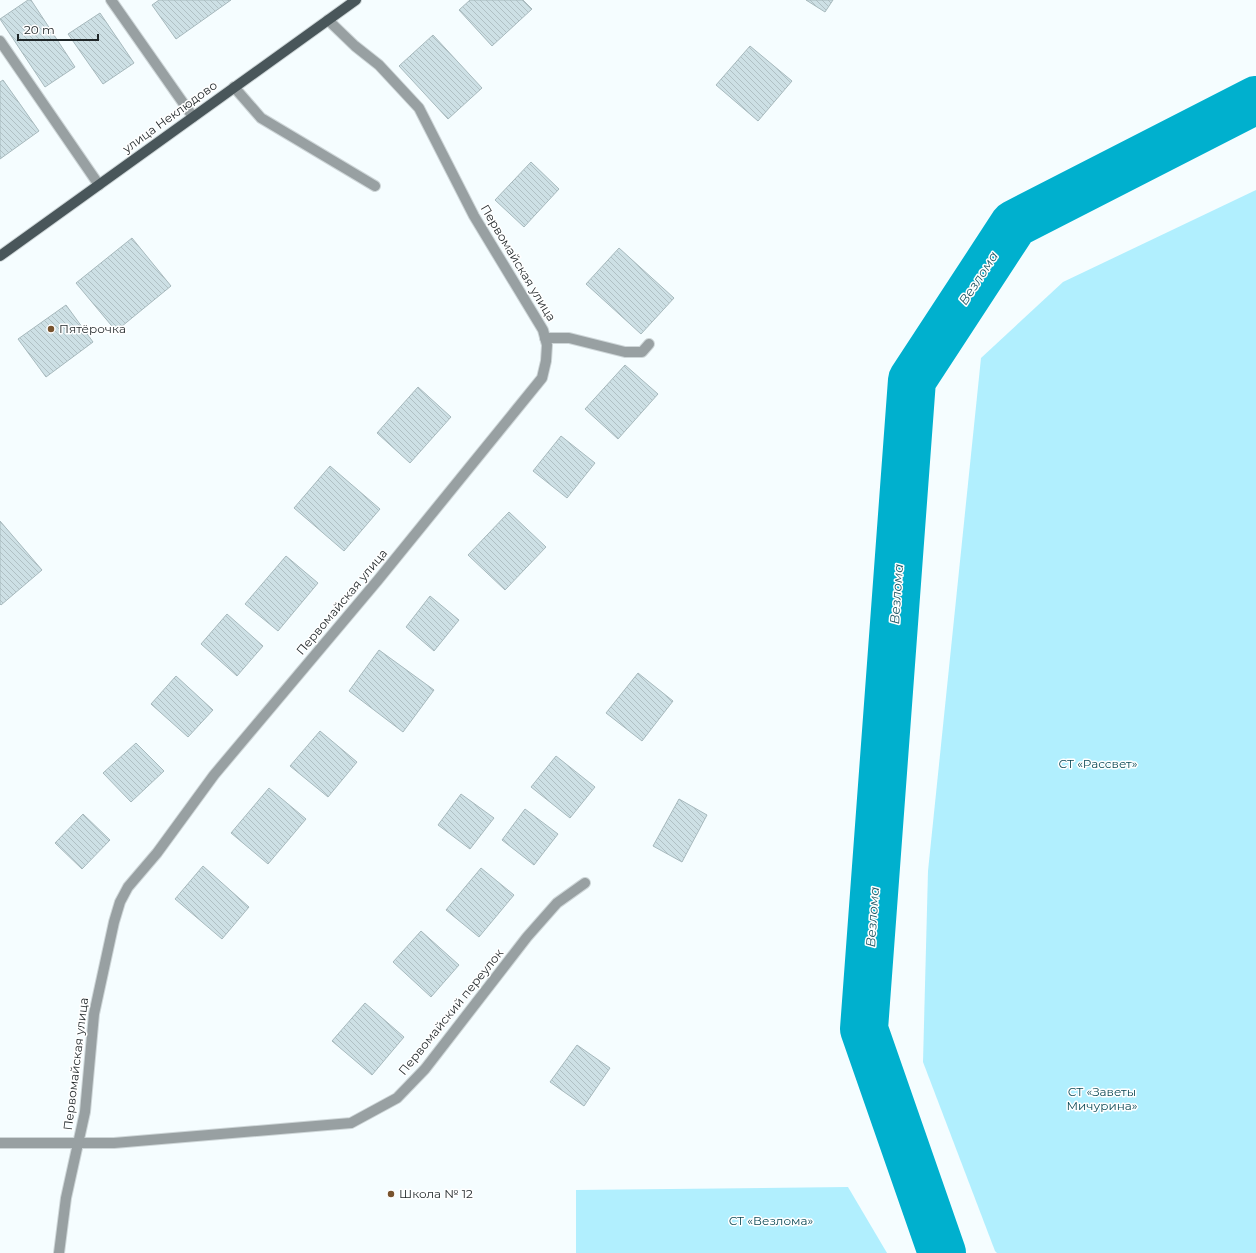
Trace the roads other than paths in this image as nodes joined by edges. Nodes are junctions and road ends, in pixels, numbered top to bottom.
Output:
1 (111, 0) edge
2 (356, 0) edge
3 (328, 20) junction
4 (0, 41) edge
5 (234, 87) junction
6 (193, 117) junction
7 (99, 185) junction
8 (376, 186) dead end
9 (0, 256) edge
10 (545, 338) junction
11 (649, 344) dead end
12 (585, 883) dead end
13 (0, 1143) edge
14 (79, 1143) junction
15 (59, 1253) edge

1 - 6 street
2 - 3 main road, улица Неклюдово
3 - 5 main road, улица Неклюдово
3 - 10 street, Первомайская улица
4 - 7 street
5 - 6 main road, улица Неклюдово
5 - 8 street
6 - 7 main road, улица Неклюдово
7 - 9 main road, улица Неклюдово
10 - 11 street
10 - 14 street, Первомайская улица
12 - 14 street, Первомайский переулок
13 - 14 street, Первомайский переулок
14 - 15 street, Первомайская улица

